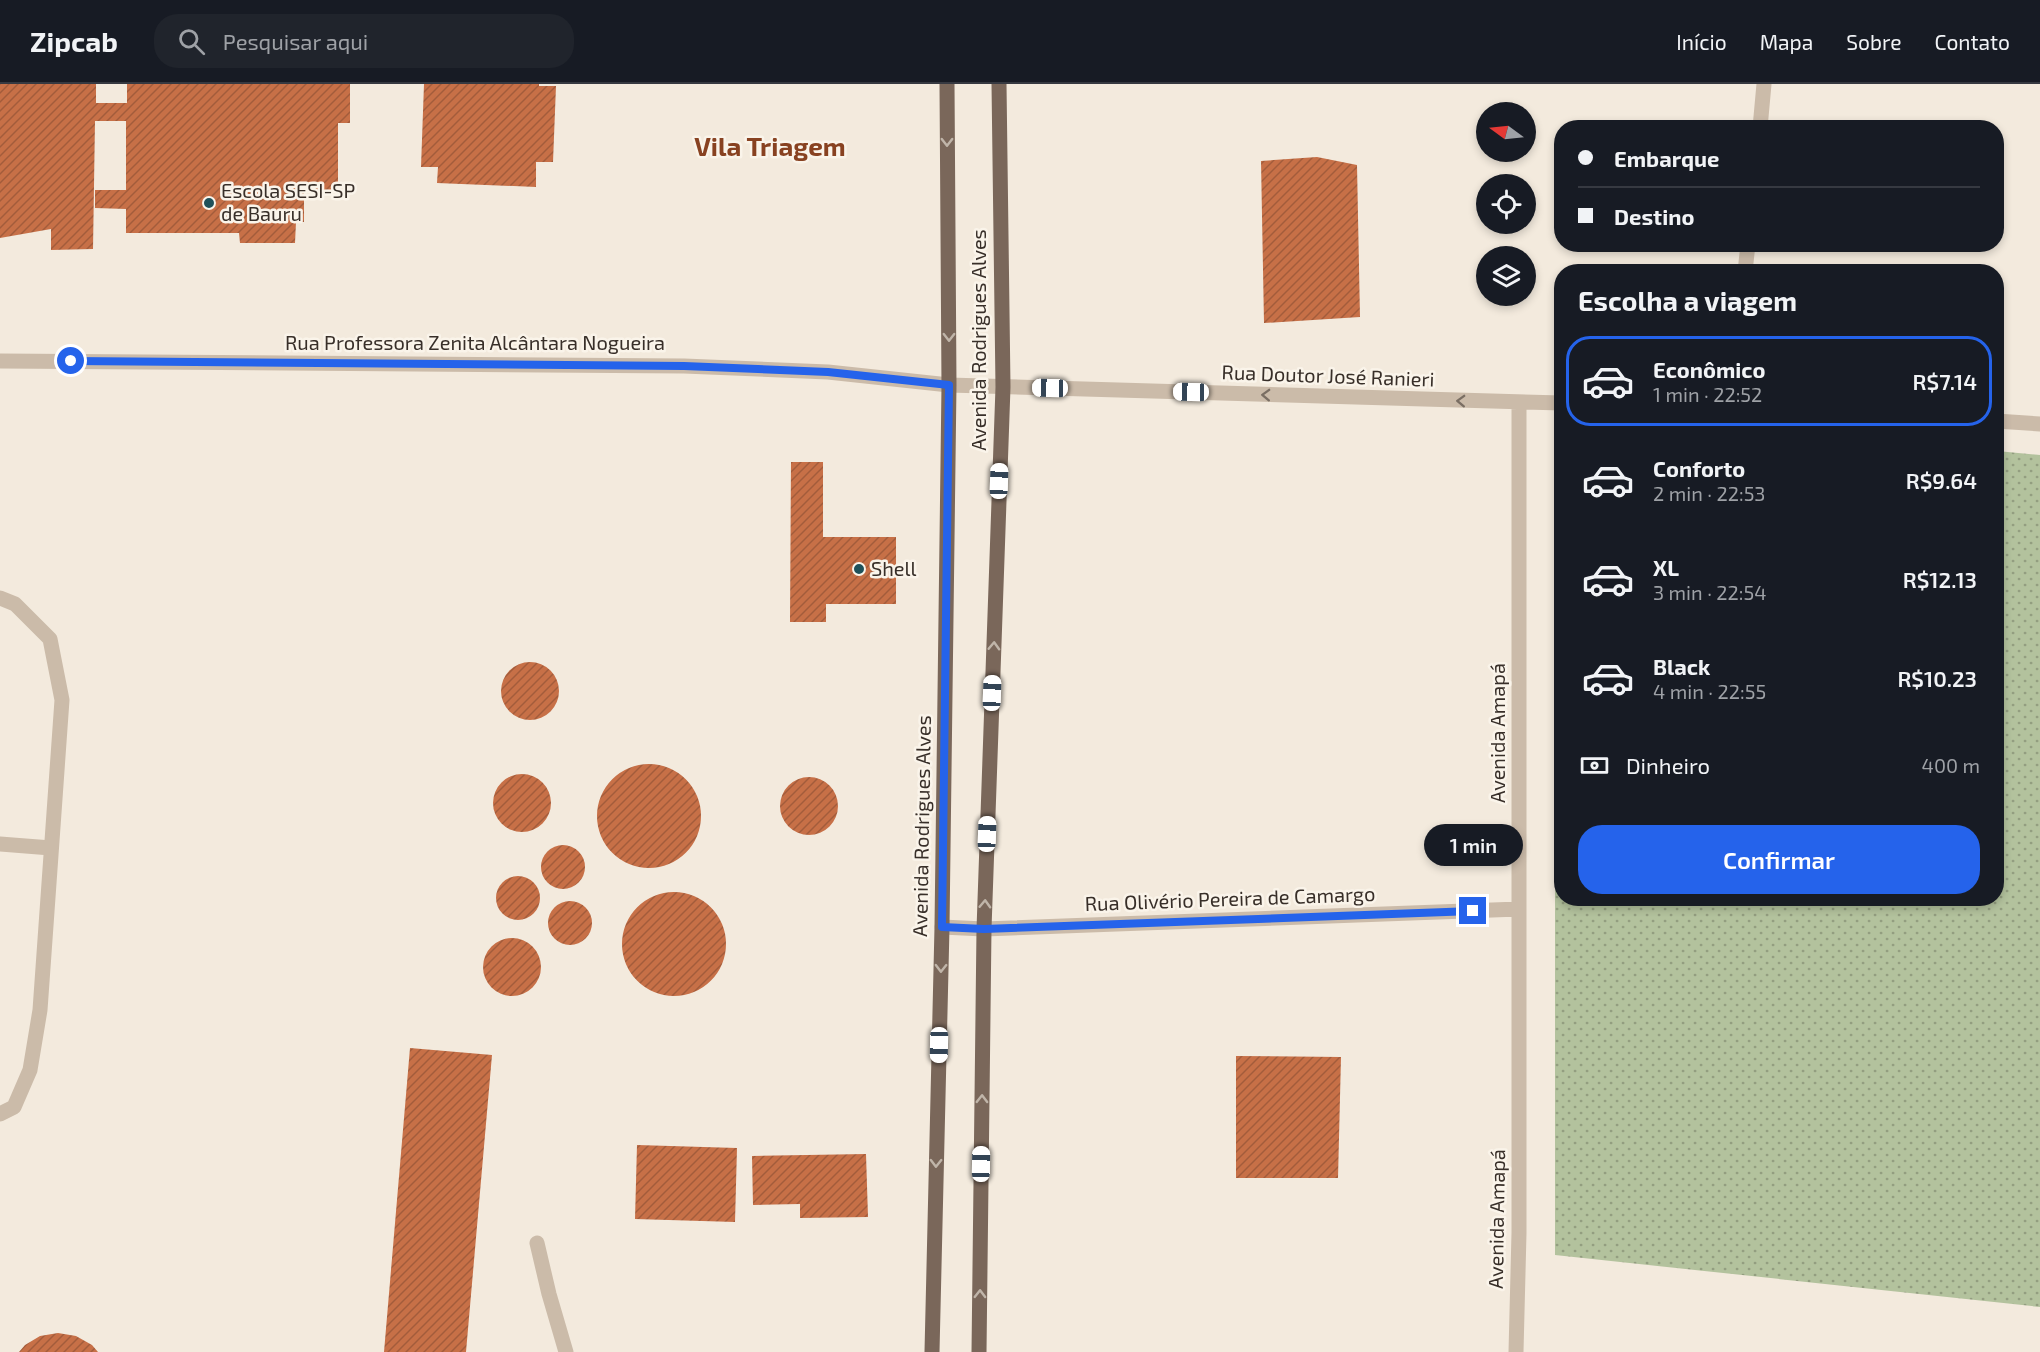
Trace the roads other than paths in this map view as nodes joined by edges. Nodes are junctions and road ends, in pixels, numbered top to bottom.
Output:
1 (947, 84) edge
2 (999, 84) edge
3 (1764, 84) edge
4 (1761, 120) edge
5 (0, 361) edge
6 (949, 385) junction
7 (1003, 387) junction
8 (1519, 402) junction
9 (1554, 403) edge
10 (2004, 422) edge
11 (2040, 424) edge
12 (0, 598) edge
13 (0, 844) edge
14 (51, 848) junction
15 (1519, 909) junction
16 (942, 927) junction
17 (984, 929) junction
18 (0, 1114) edge
19 (537, 1243) dead end
20 (566, 1352) edge
21 (932, 1352) edge
22 (979, 1352) edge
23 (1516, 1352) edge

1 -> 6 main road, Avenida Rodrigues Alves
2 - 7 main road, Avenida Rodrigues Alves
3 - 4 street
5 - 6 street, Rua Professora Zenita Alcântara Nogueira
6 - 7 street, Rua Doutor José Ranieri
6 - 16 main road, Avenida Rodrigues Alves
8 -> 7 street, Rua Doutor José Ranieri
17 -> 7 main road, Avenida Rodrigues Alves
8 - 9 street, Rua Doutor José Ranieri
8 - 15 street, Avenida Amapá
10 - 11 street
12 - 14 street
13 - 14 street
14 - 18 street
15 - 17 street, Rua Olivério Pereira de Camargo
15 - 23 street, Avenida Amapá
16 - 17 street, Rua Olivério Pereira de Camargo
16 -> 21 main road, Avenida Rodrigues Alves
22 -> 17 main road, Avenida Rodrigues Alves
19 - 20 street

